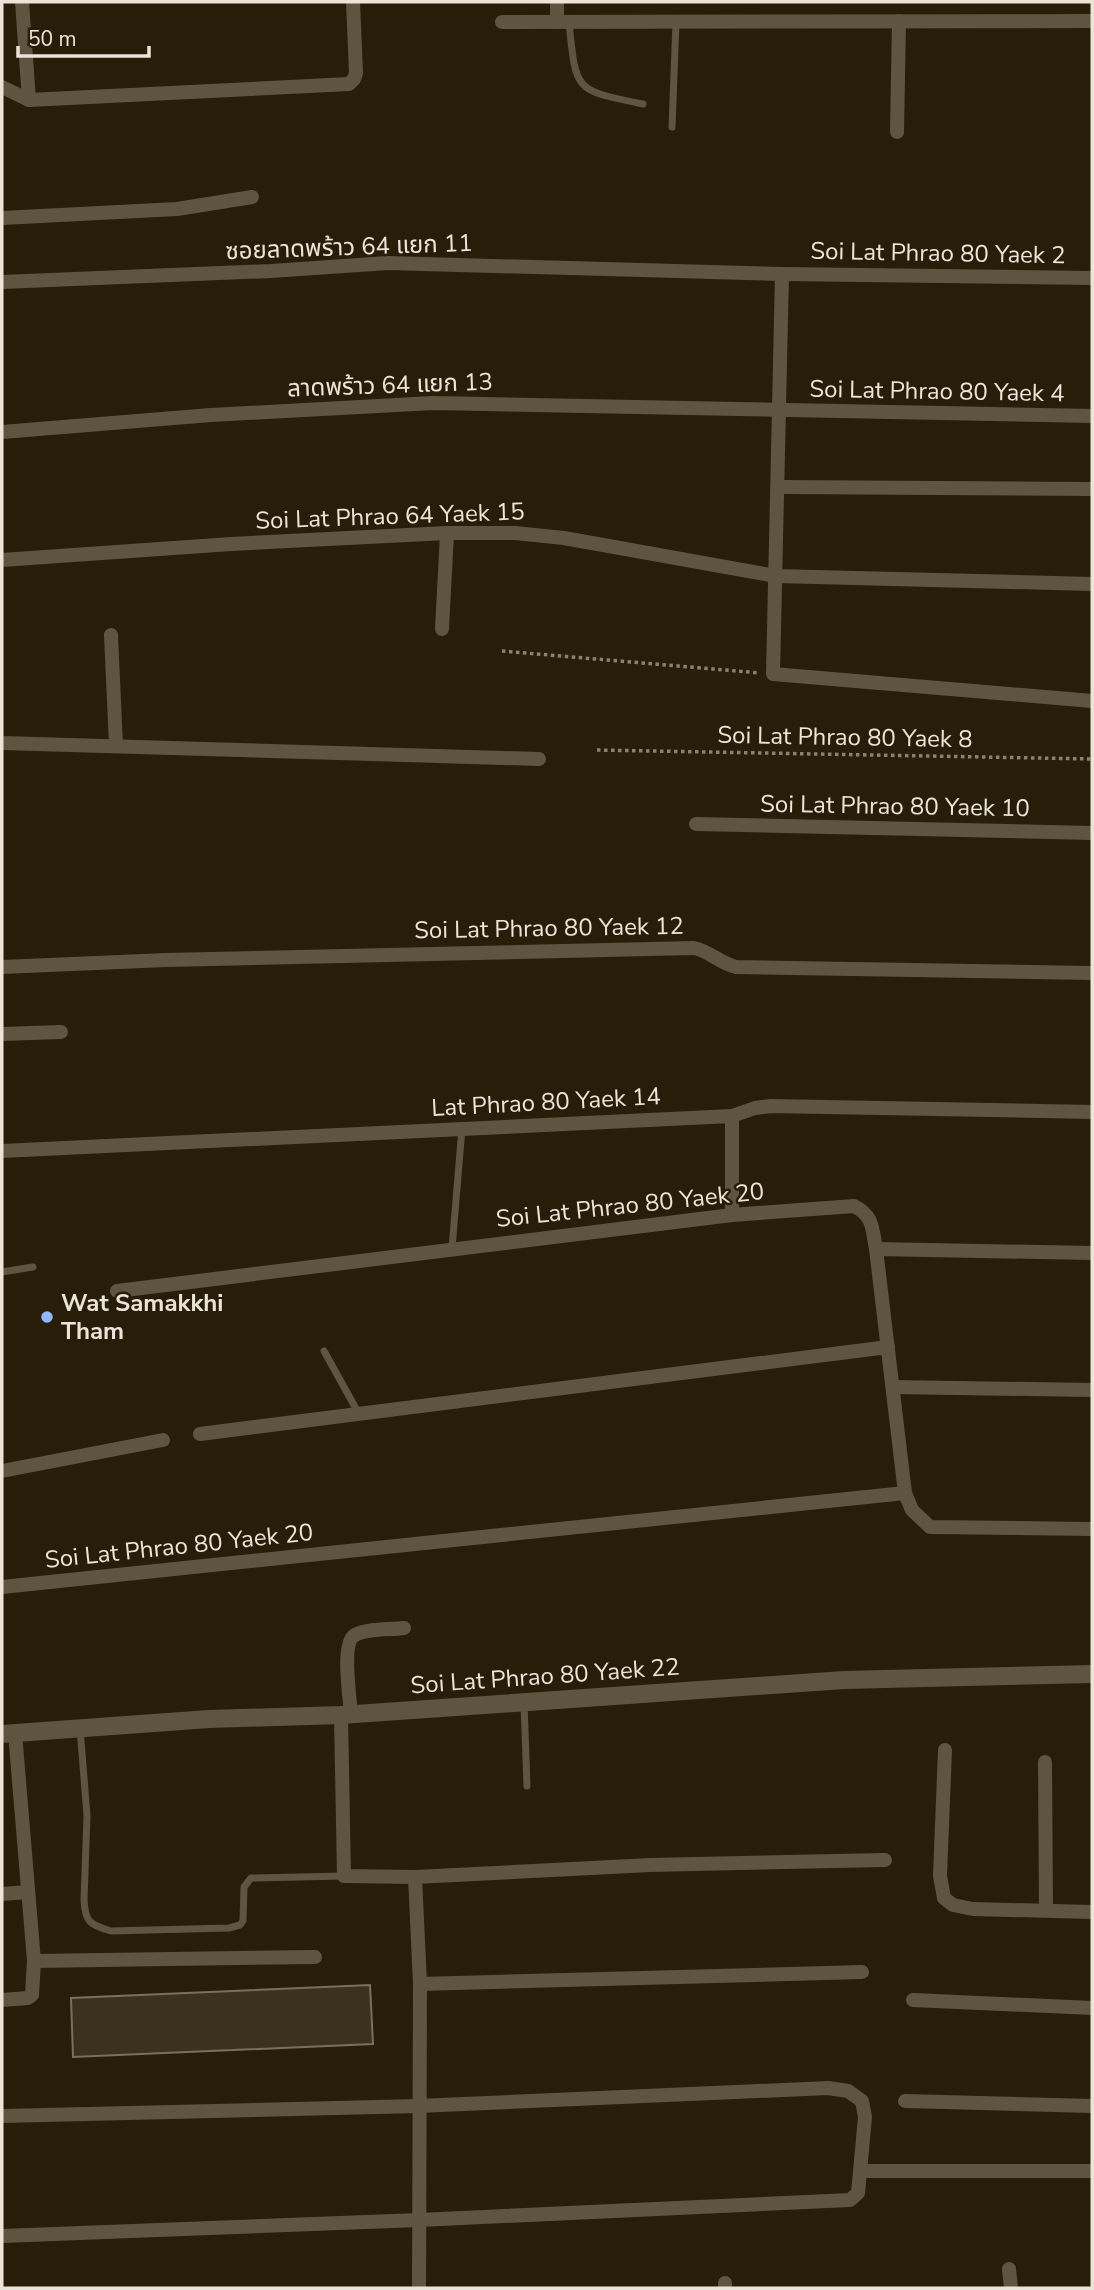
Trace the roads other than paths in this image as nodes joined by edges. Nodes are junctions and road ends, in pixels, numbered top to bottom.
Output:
1 (22, 2) edge
2 (353, 2) edge
3 (557, 2) edge
4 (899, 21) junction
5 (1092, 21) edge
6 (502, 22) dead end
7 (563, 22) junction
8 (676, 22) junction
9 (2, 87) edge
10 (29, 100) junction
11 (643, 104) dead end
12 (673, 127) dead end
13 (897, 132) dead end
14 (252, 197) dead end
15 (2, 218) edge
16 (782, 274) junction
17 (1092, 278) edge
18 (2, 282) edge
19 (780, 411) junction
20 (1092, 416) edge
21 (2, 432) edge
22 (779, 487) junction
23 (1092, 489) edge
24 (447, 533) junction
25 (2, 560) edge
26 (776, 576) junction
27 (1092, 584) edge
28 (442, 629) dead end
29 (111, 635) dead end
30 (1092, 701) edge
31 (2, 743) edge
32 (116, 746) junction
33 (539, 760) dead end
34 (696, 824) dead end
35 (1092, 833) edge
36 (2, 967) edge
37 (1092, 973) edge
38 (61, 1032) dead end
39 (2, 1034) edge
40 (1092, 1112) edge
41 (732, 1115) junction
42 (461, 1128) junction
43 (2, 1151) edge
44 (732, 1215) junction
45 (452, 1248) junction
46 (876, 1249) junction
47 (1092, 1253) edge
48 (33, 1267) dead end
49 (2, 1272) edge
50 (117, 1291) dead end
51 (888, 1346) junction
52 (324, 1351) dead end
53 (892, 1387) junction
54 (1092, 1390) edge
55 (359, 1414) junction
56 (200, 1433) dead end
57 (163, 1440) dead end
58 (2, 1471) edge
59 (905, 1493) junction
60 (1092, 1529) edge
61 (2, 1587) edge
62 (404, 1628) dead end
63 (1092, 1675) edge
64 (523, 1701) junction
65 (346, 1715) junction
66 (80, 1728) junction
67 (8, 1734) edge
68 (946, 1750) dead end
69 (1045, 1762) dead end
70 (527, 1786) dead end
71 (885, 1860) dead end
72 (344, 1876) junction
73 (415, 1877) junction
74 (29, 1892) junction
75 (2, 1894) edge
76 (1046, 1910) junction
77 (1092, 1912) edge
78 (315, 1957) dead end
79 (34, 1961) junction
80 (862, 1972) dead end
81 (420, 1984) junction
82 (2, 2000) edge
83 (913, 2000) dead end
84 (1092, 2008) edge
85 (905, 2101) dead end
86 (418, 2106) junction
87 (1092, 2106) edge
88 (2, 2116) edge
89 (862, 2171) junction
90 (1092, 2171) edge
91 (419, 2220) junction
92 (2, 2236) edge
93 (1009, 2269) dead end
94 (419, 2288) edge
95 (1011, 2288) edge

1 - 10 street
2 - 10 street
3 - 7 street
4 - 5 street
4 - 8 street
4 - 13 street
6 - 7 street
7 - 8 street
7 - 11 lane
8 - 12 lane
9 - 10 street
14 - 15 street
16 - 17 street, Soi Lat Phrao 80 Yaek 2
16 - 18 street, ซอยลาดพร้าว 64 แยก 11
16 - 19 street
19 - 20 street, Soi Lat Phrao 80 Yaek 4
19 - 21 street, ลาดพร้าว 64 แยก 13
19 - 22 street
22 - 23 street
22 - 26 street
24 - 25 street, Soi Lat Phrao 64 Yaek 15
24 - 26 street, Soi Lat Phrao 64 Yaek 15
24 - 28 street
26 - 27 street, Soi Lat Phrao 64 Yaek 15
26 - 30 street
29 - 32 street
31 - 32 street
32 - 33 street
34 - 35 street, Soi Lat Phrao 80 Yaek 10
36 - 37 street, Soi Lat Phrao 80 Yaek 12
38 - 39 street
40 - 41 street, Lat Phrao 80 Yaek 14
41 - 42 street, Lat Phrao 80 Yaek 14
41 - 44 street
42 - 43 street, Lat Phrao 80 Yaek 14
42 - 45 lane
44 - 45 street, Soi Lat Phrao 80 Yaek 20
44 - 46 street, Soi Lat Phrao 80 Yaek 20
45 - 50 street, Soi Lat Phrao 80 Yaek 20
46 - 47 street
46 - 51 street, Soi Lat Phrao 80 Yaek 20
48 - 49 lane
51 - 53 street, Soi Lat Phrao 80 Yaek 20
51 - 55 street
52 - 55 lane
53 - 54 street
53 - 59 street, Soi Lat Phrao 80 Yaek 20
55 - 56 street
57 - 58 street
59 - 60 street, Soi Lat Phrao 80 Yaek 20
59 - 61 street, Soi Lat Phrao 80 Yaek 20
62 - 65 street
63 - 64 street, Soi Lat Phrao 80 Yaek 22
64 - 65 street, Soi Lat Phrao 80 Yaek 22
64 - 70 lane
65 - 66 street, Soi Lat Phrao 80 Yaek 22
65 - 72 street
66 - 67 street, Soi Lat Phrao 80 Yaek 22
66 - 72 lane
67 - 74 street
68 - 76 street
69 - 76 street
71 - 73 street
72 - 73 street
73 - 81 street
74 - 75 street
74 - 79 street
76 - 77 street
78 - 79 street
79 - 82 street
80 - 81 street
81 - 86 street
83 - 84 street
85 - 87 street
86 - 88 street
86 - 89 street
86 - 91 street
89 - 90 street
89 - 91 street
91 - 92 street
91 - 94 street
93 - 95 street

